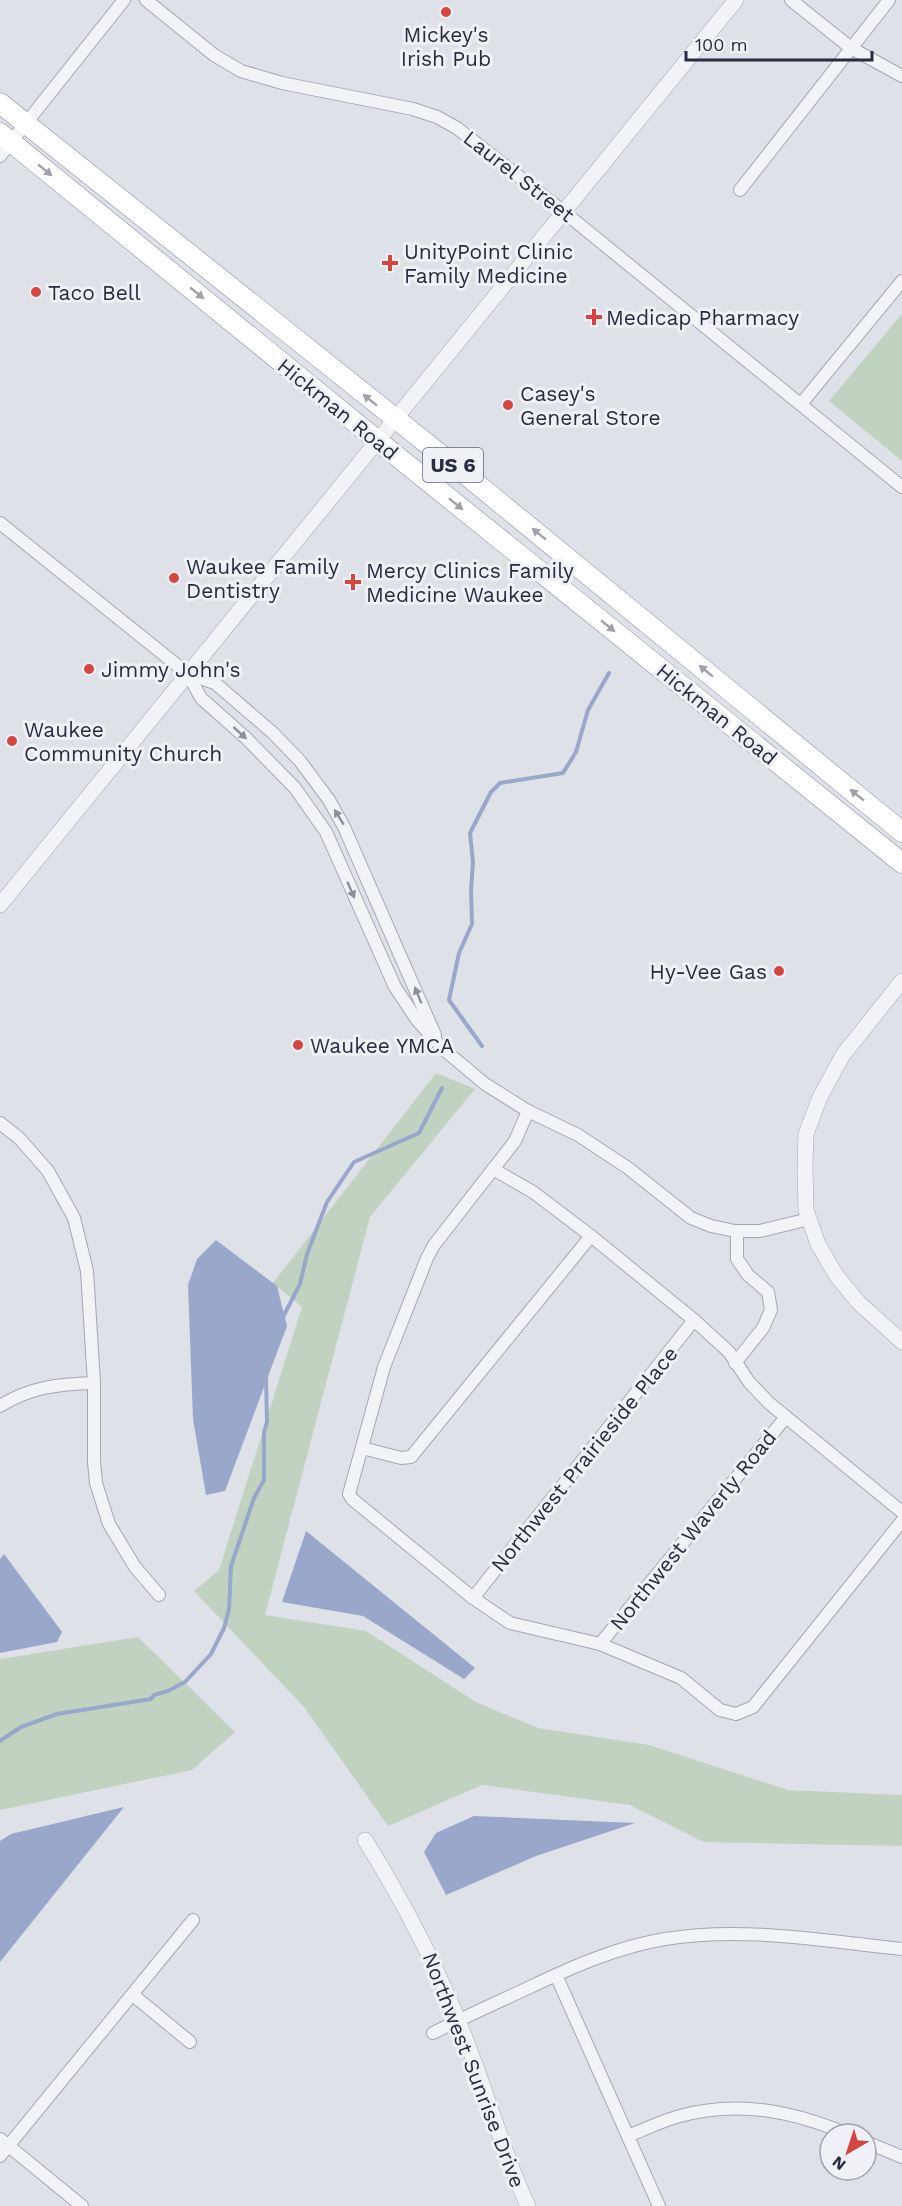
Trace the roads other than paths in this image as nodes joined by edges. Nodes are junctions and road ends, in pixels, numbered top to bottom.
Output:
1 (124, 0) edge
2 (146, 0) edge
3 (736, 0) edge
4 (791, 0) edge
5 (889, 0) edge
6 (851, 48) junction
7 (902, 76) edge
8 (0, 103) edge
9 (25, 123) junction
10 (4, 144) edge
11 (740, 190) dead end
12 (564, 212) junction
13 (902, 281) edge
14 (801, 404) junction
15 (394, 419) junction
16 (378, 441) junction
17 (902, 487) edge
18 (0, 523) edge
19 (188, 674) junction
20 (902, 832) edge
21 (902, 863) edge
22 (0, 905) edge
23 (902, 981) edge
24 (442, 1048) junction
25 (528, 1111) junction
26 (0, 1123) edge
27 (493, 1169) junction
28 (809, 1219) junction
29 (737, 1231) junction
30 (591, 1236) junction
31 (694, 1320) junction
32 (902, 1342) edge
33 (735, 1363) junction
34 (94, 1383) junction
35 (0, 1406) edge
36 (786, 1417) junction
37 (362, 1448) junction
38 (902, 1512) edge
39 (902, 1521) edge
40 (159, 1594) dead end
41 (473, 1598) junction
42 (600, 1644) junction
43 (365, 1840) dead end
44 (193, 1920) dead end
45 (902, 1949) edge
46 (556, 1975) junction
47 (133, 1995) junction
48 (458, 2021) junction
49 (433, 2033) dead end
50 (190, 2042) dead end
51 (818, 2124) edge
52 (628, 2136) junction
53 (3, 2147) edge
54 (878, 2147) edge
55 (902, 2157) edge
56 (82, 2206) edge
57 (528, 2206) edge
58 (659, 2206) edge

1 - 9 street
2 - 12 street, Laurel Street
3 - 12 street
4 - 6 street
5 - 6 street
6 - 7 street
6 - 11 street
8 - 9 highway, Hickman Road / US 6
9 - 10 street
15 -> 9 highway, Hickman Road / US 6
10 -> 16 highway, Hickman Road / US 6
12 - 14 street, Laurel Street
12 - 15 street
13 - 14 street
14 - 17 street, Laurel Street
15 - 16 street
20 -> 15 highway, Hickman Road / US 6
16 - 19 street
16 -> 21 highway, Hickman Road / US 6
18 - 19 street
19 - 22 street
19 -> 24 street
24 -> 19 street
23 - 28 street
24 - 25 street
25 - 27 street
25 - 29 street
26 - 34 street
27 - 30 street
27 - 37 street
28 - 29 street
28 - 32 street
29 - 33 street
30 - 31 street
30 - 37 street
31 - 33 street
31 - 41 street, Northwest Prairieside Place
33 - 36 street
34 - 35 street
34 - 40 street
36 - 38 street
36 - 42 street, Northwest Waverly Road
37 - 41 street
39 - 42 street
41 - 42 street
43 - 48 street, Northwest Sunrise Drive
44 - 47 street
45 - 46 street
46 - 48 street
46 - 52 street
47 - 50 street
47 - 53 street
48 - 49 street
48 - 57 street, Northwest Sunrise Drive
51 - 52 street
52 - 58 street
53 - 56 street
54 - 55 street

